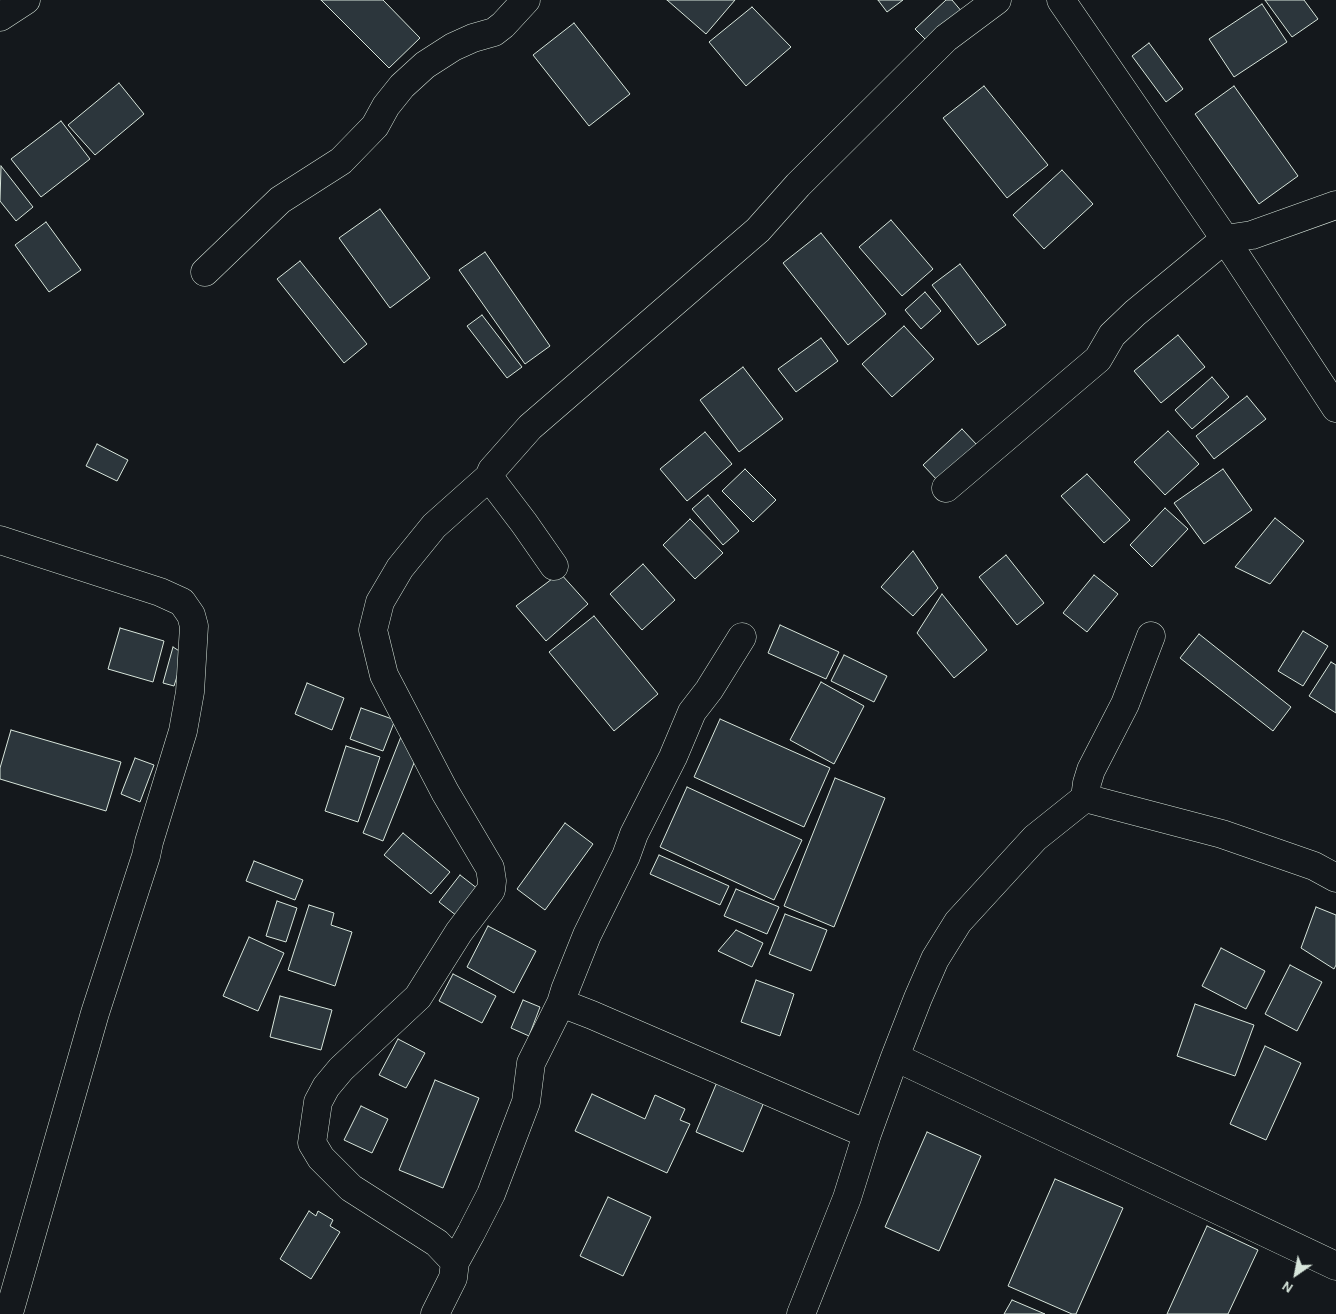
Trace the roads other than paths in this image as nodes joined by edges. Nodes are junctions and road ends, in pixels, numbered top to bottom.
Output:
1 (26, 0) edge
2 (526, 0) edge
3 (997, 0) edge
4 (1061, 0) edge
5 (0, 17) edge
6 (1336, 204) edge
7 (1225, 239) junction
8 (205, 272) dead end
9 (1336, 408) edge
10 (489, 476) junction
11 (946, 488) dead end
12 (0, 540) edge
13 (554, 566) dead end
14 (1151, 636) dead end
15 (742, 637) dead end
16 (1085, 798) junction
17 (1336, 878) edge
18 (561, 1003) junction
19 (895, 1058) junction
20 (867, 1134) junction
21 (455, 1262) junction
22 (1336, 1266) edge
23 (8, 1314) edge
24 (435, 1314) edge
25 (801, 1314) edge

1 - 5 street
2 - 8 street
3 - 10 street
4 - 7 street
6 - 7 street
7 - 9 street
7 - 11 street
10 - 13 street
10 - 21 street
12 - 23 street
14 - 16 street
15 - 18 street
16 - 17 street
16 - 19 street
18 - 20 street
18 - 21 street
19 - 20 street
19 - 22 street
20 - 25 street
21 - 24 street

